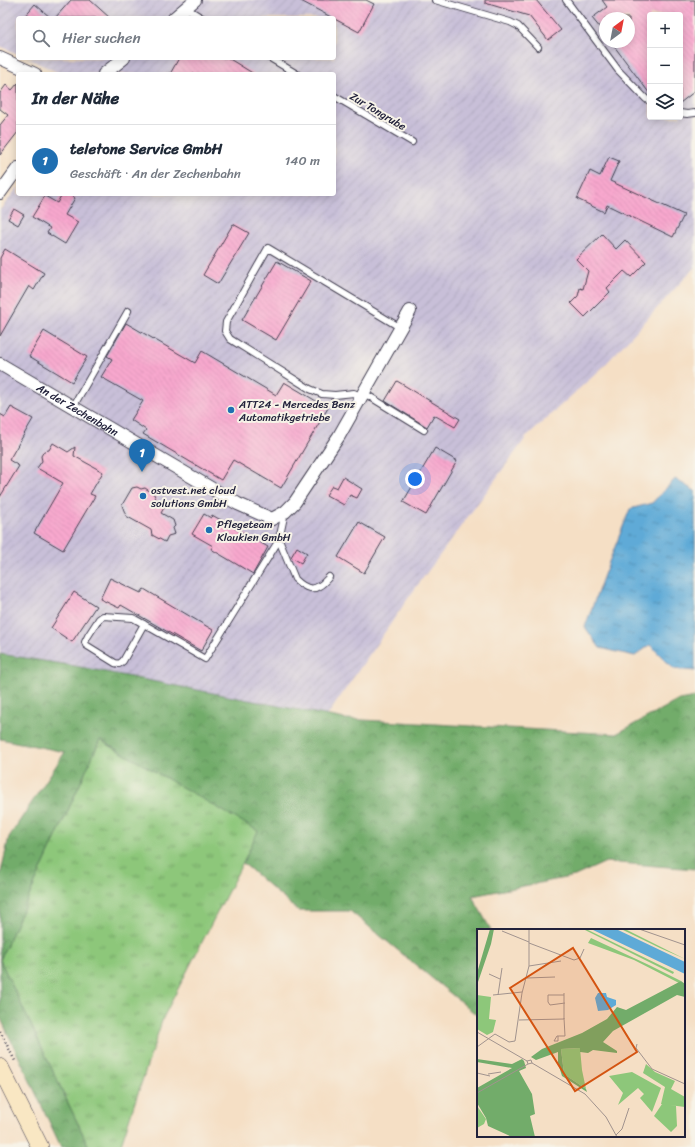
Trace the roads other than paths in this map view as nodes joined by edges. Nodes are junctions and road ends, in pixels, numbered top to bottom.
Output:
1 (435, 0) edge
2 (566, 0) edge
3 (190, 4) edge
4 (176, 16) edge
5 (200, 16) edge
6 (538, 47) dead end
7 (0, 58) edge
8 (122, 60) edge
9 (273, 60) edge
10 (31, 72) edge
11 (106, 72) edge
12 (294, 72) edge
13 (336, 97) edge
14 (647, 100) edge
15 (683, 113) edge
16 (695, 113) edge
17 (412, 142) dead end
18 (16, 171) edge
19 (0, 193) edge
20 (128, 311) dead end
21 (410, 312) dead end
22 (401, 328) junction
23 (0, 364) edge
24 (363, 395) junction
25 (74, 408) junction
26 (424, 430) dead end
27 (285, 512) junction
28 (279, 540) junction
29 (329, 577) dead end
30 (144, 624) junction
31 (0, 1067) edge
32 (40, 1147) edge

1 - 6 lane
2 - 14 lane
3 - 4 street
3 - 5 lane
7 - 10 street
8 - 11 street
9 - 12 lane
13 - 17 lane, Zur Tongrube
15 - 16 lane
18 - 19 street
20 - 25 lane
21 - 22 street
22 - 24 street
22 - 24 lane
23 - 25 street, An der Zechenbahn
24 - 26 lane
24 - 27 street
25 - 27 street, An der Zechenbahn
27 - 28 lane
28 - 29 lane
28 - 30 lane
30 - 30 lane
31 - 32 main road

